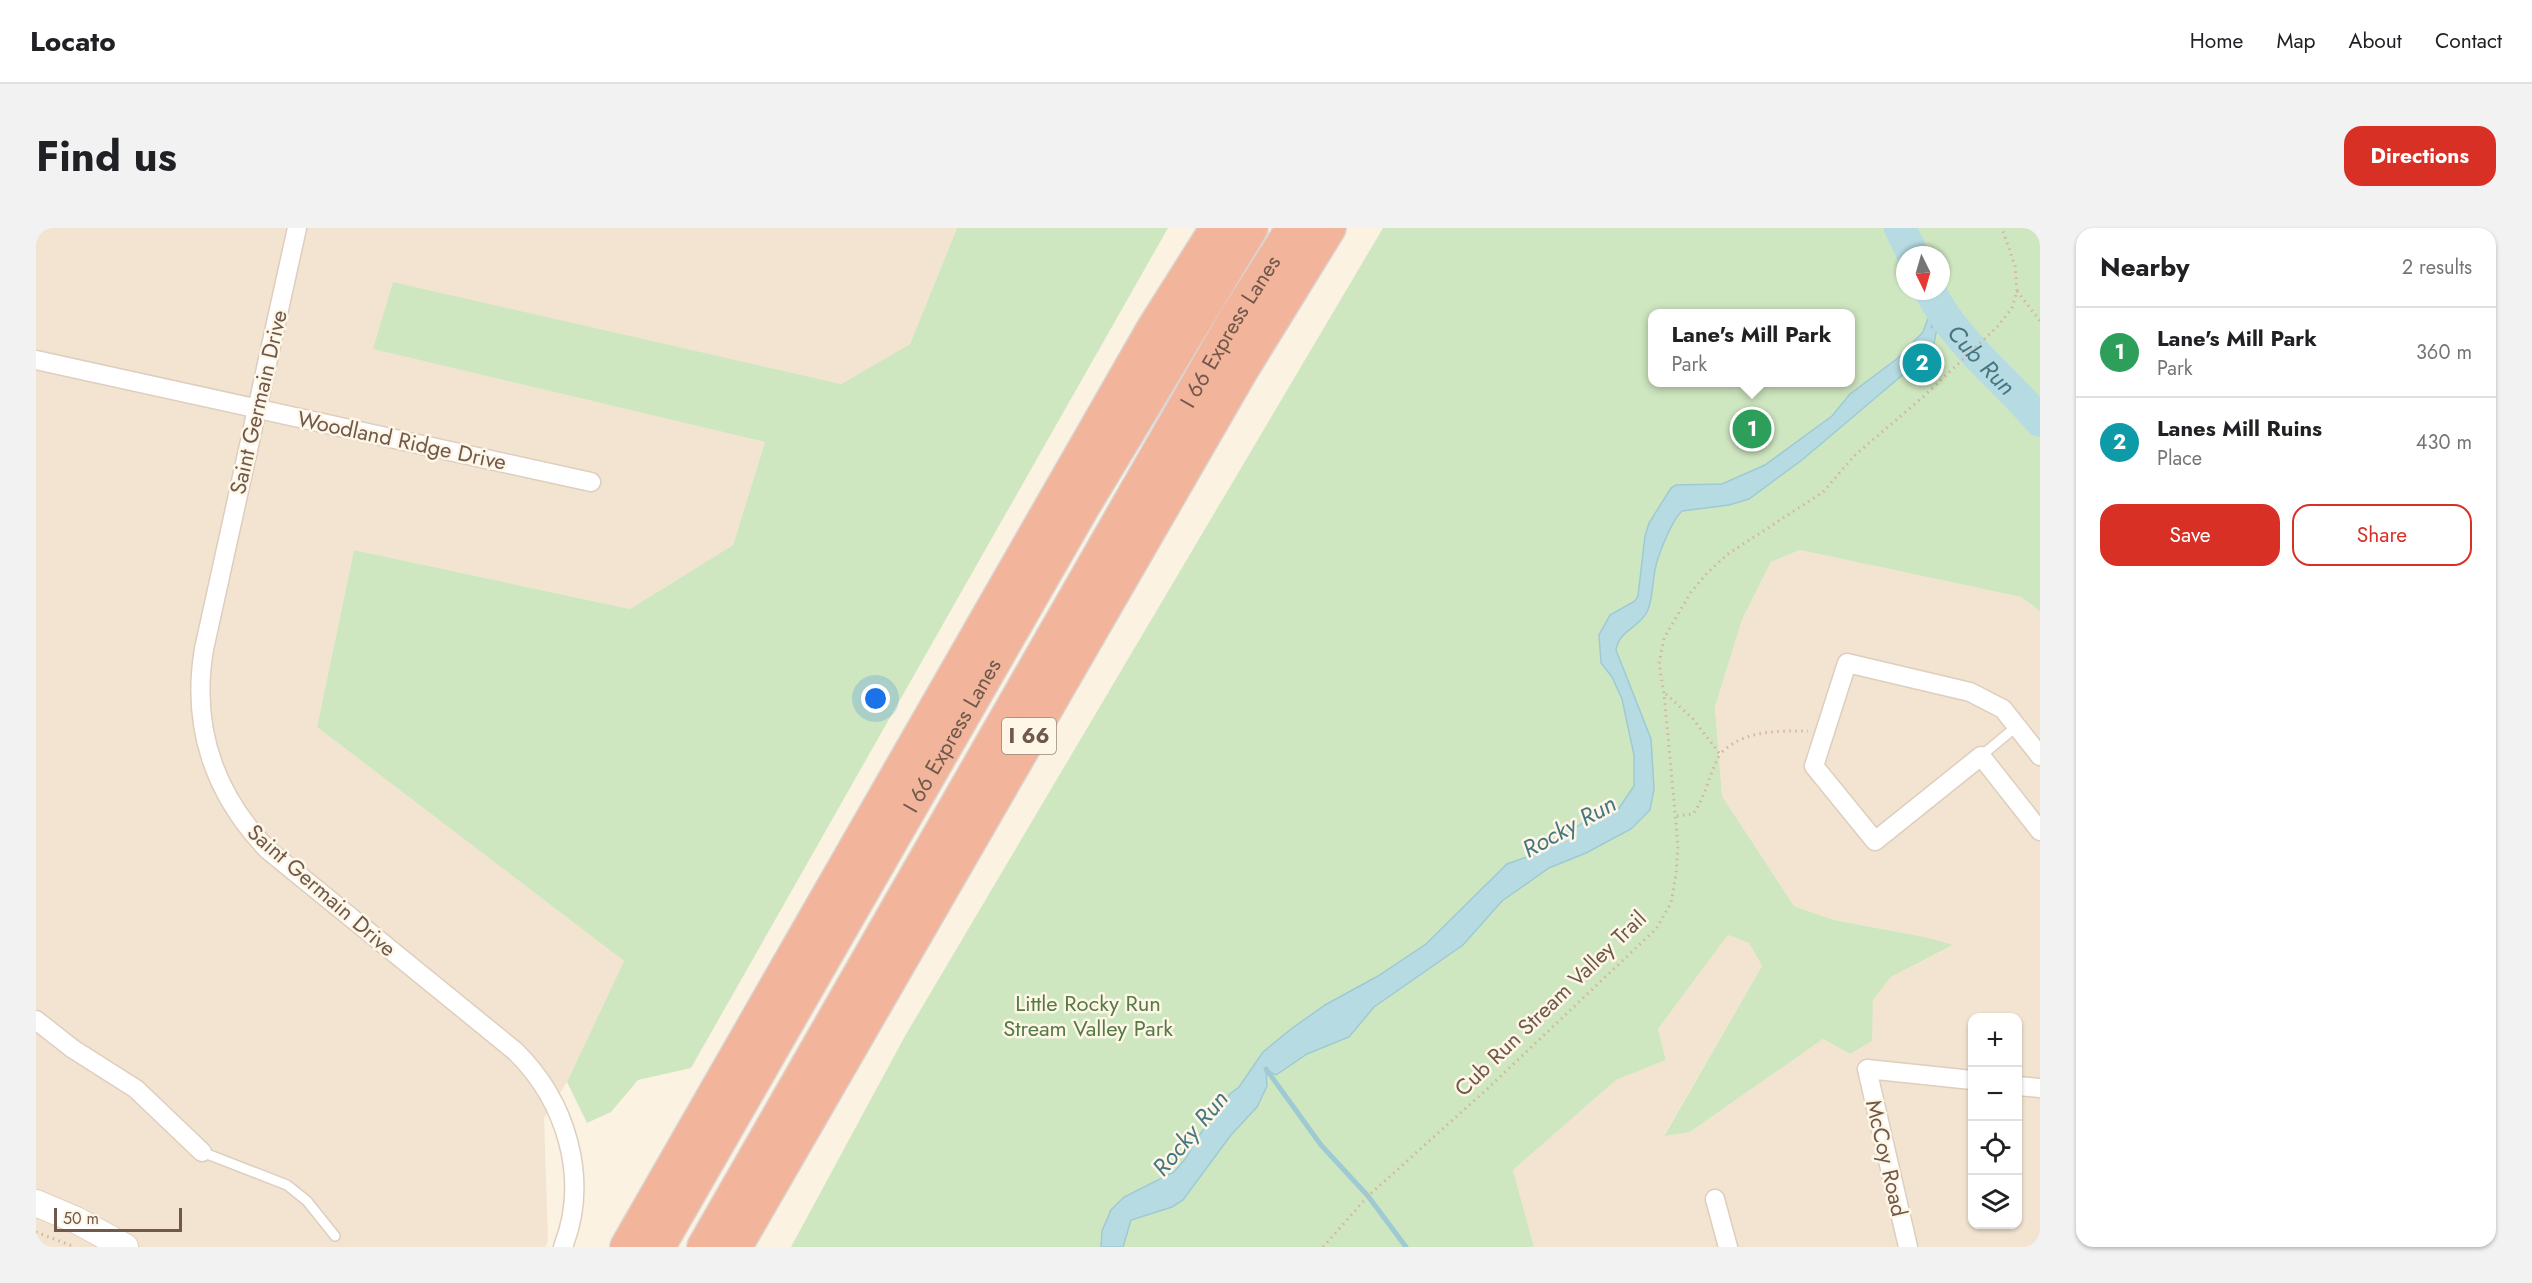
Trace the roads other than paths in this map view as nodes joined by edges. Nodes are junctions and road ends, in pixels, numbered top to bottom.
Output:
1 (297, 228) edge
2 (1216, 228) edge
3 (1251, 228) edge
4 (1293, 228) edge
5 (1329, 228) edge
6 (36, 360) edge
7 (257, 408) junction
8 (591, 482) dead end
9 (2017, 726) junction
10 (1981, 756) junction
11 (2040, 756) edge
12 (2040, 831) edge
13 (36, 1020) edge
14 (1968, 1080) edge
15 (2022, 1086) edge
16 (2040, 1088) edge
17 (202, 1152) joint
18 (1715, 1199) dead end
19 (36, 1203) edge
20 (335, 1236) dead end
21 (125, 1247) edge
22 (562, 1247) edge
23 (627, 1247) edge
24 (658, 1247) edge
25 (704, 1247) edge
26 (735, 1247) edge
27 (1728, 1247) edge
28 (1908, 1247) edge

1 - 7 street, Saint Germain Drive
2 - 23 highway
3 - 24 highway, I 66 Express Lanes
4 - 25 highway, I 66 Express Lanes
5 - 26 highway, I 66
6 - 7 street, Woodland Ridge Drive
7 - 8 street, Woodland Ridge Drive
7 - 22 street, Saint Germain Drive
9 - 10 lane
9 - 10 street
9 - 11 street
10 - 12 street
13 - 17 street
14 - 28 street, McCoy Road
15 - 16 street
17 - 20 lane
18 - 27 street
19 - 21 street

